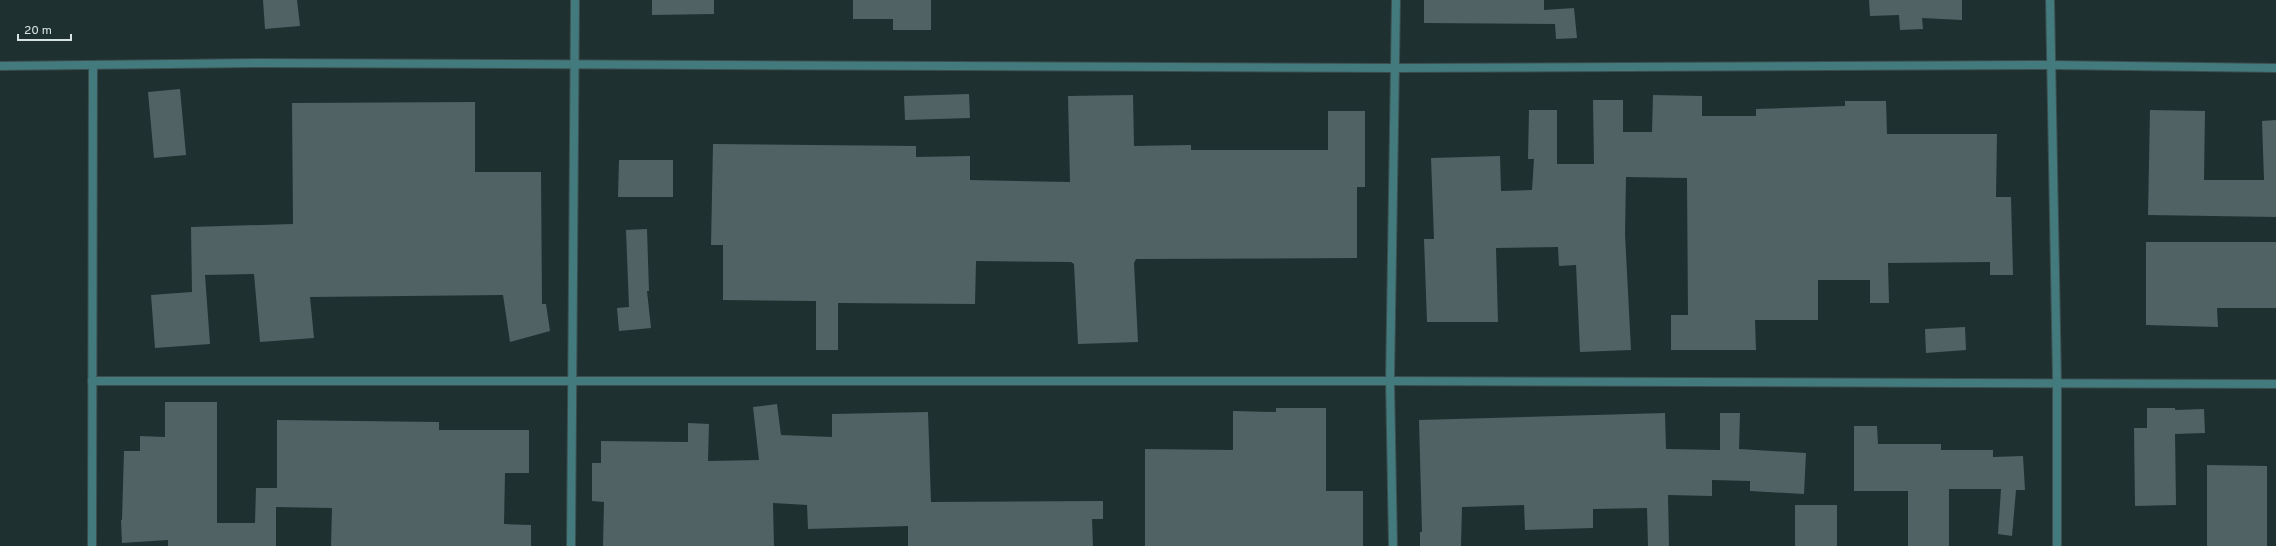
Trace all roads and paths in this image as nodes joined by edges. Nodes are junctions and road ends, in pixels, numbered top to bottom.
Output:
1 (576, 0) edge
2 (1396, 0) edge
3 (2050, 0) edge
4 (574, 65) junction
5 (2051, 65) junction
6 (0, 66) edge
7 (93, 66) junction
8 (1396, 68) junction
9 (2276, 68) edge
10 (572, 380) junction
11 (1390, 380) junction
12 (92, 381) junction
13 (2057, 382) junction
14 (2276, 384) edge
15 (92, 546) edge
16 (571, 546) edge
17 (1393, 546) edge
18 (2057, 546) edge

1 - 4 street
2 - 8 street
3 - 5 street
4 - 7 street
4 - 8 street
4 - 10 street
5 - 8 street
5 - 9 street
5 - 13 street
6 - 7 street
7 - 12 street
8 - 11 street
10 - 11 street
10 - 12 street
10 - 16 street
11 - 13 street
11 - 17 street
12 - 15 street
13 - 14 street
13 - 18 street

